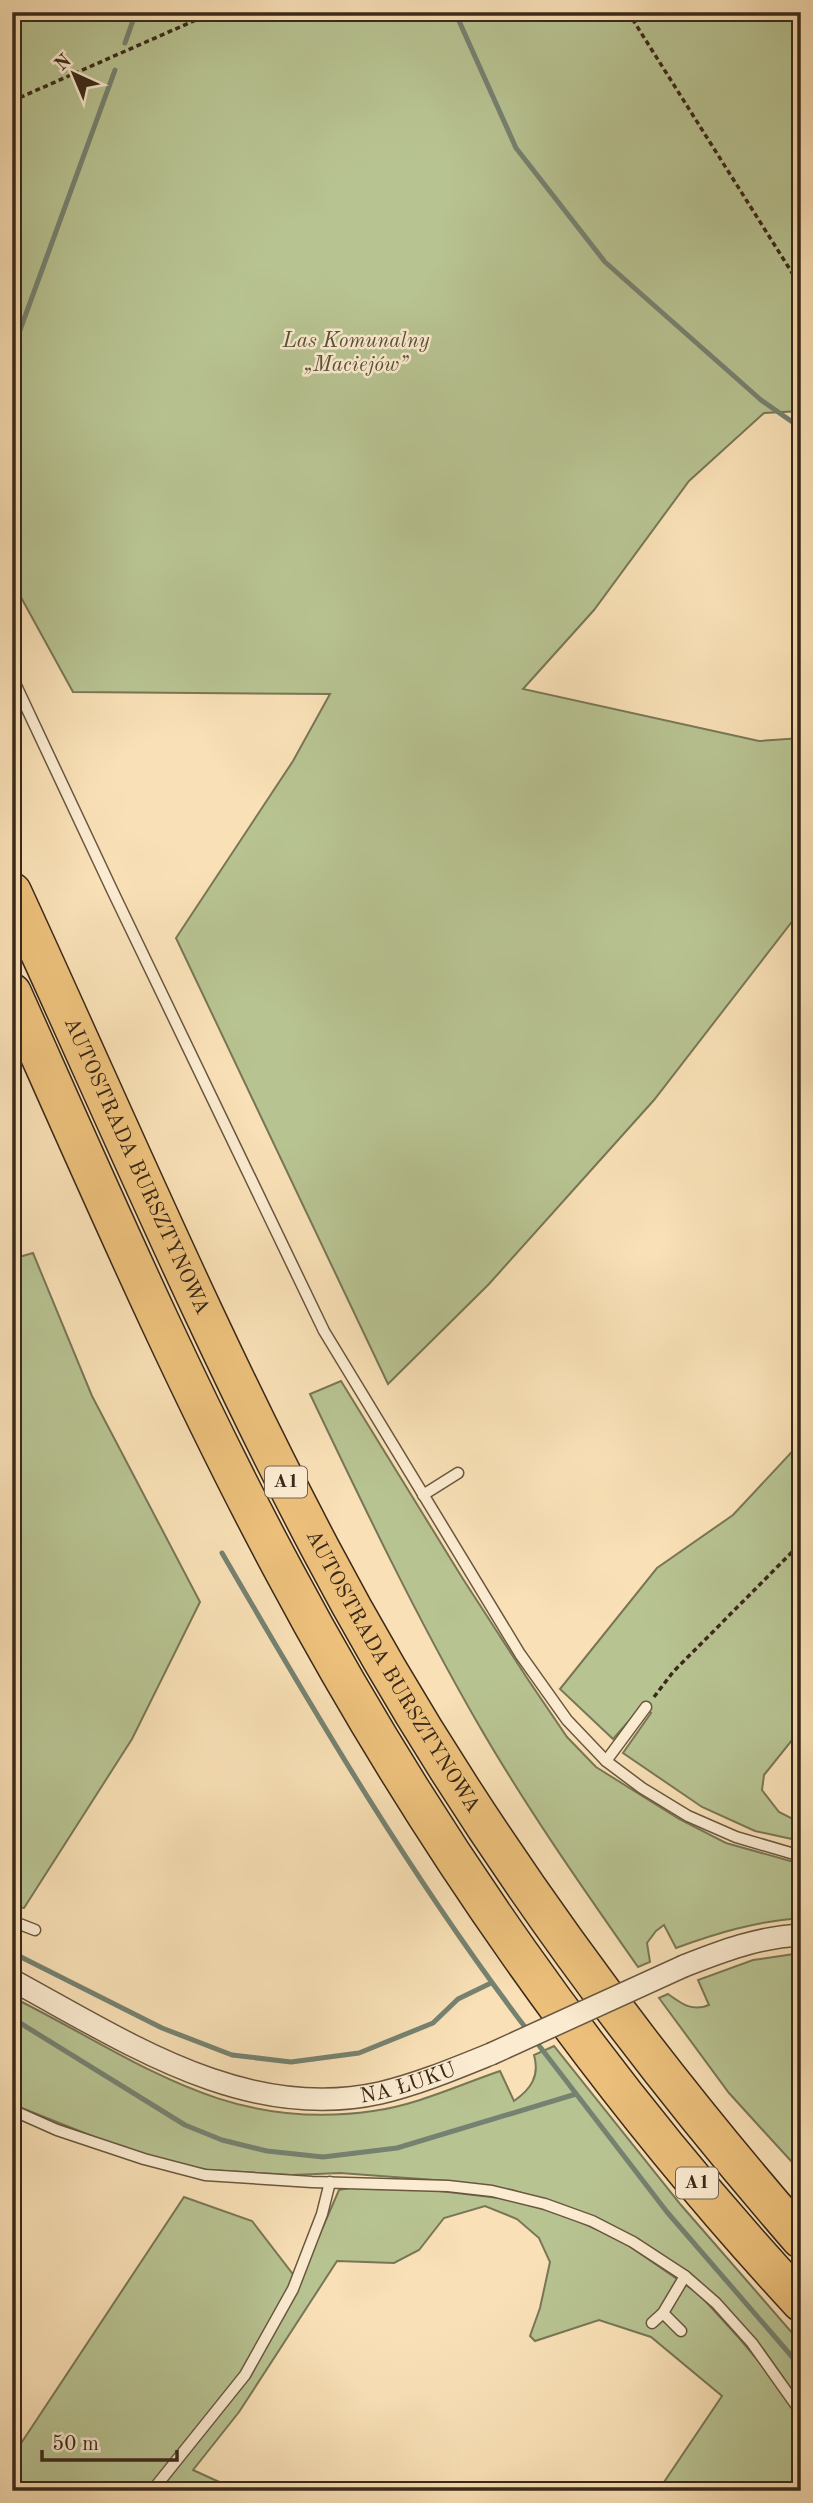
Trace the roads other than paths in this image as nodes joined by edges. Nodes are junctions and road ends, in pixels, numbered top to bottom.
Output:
1 (12, 677) edge
2 (12, 892) edge
3 (12, 993) edge
4 (458, 1473) dead end
5 (423, 1495) junction
6 (646, 1707) road end
7 (606, 1761) junction
8 (801, 1856) edge
9 (12, 1926) edge
10 (35, 1930) dead end
11 (801, 1936) edge
12 (12, 1980) edge
13 (12, 2110) edge
14 (330, 2182) junction
15 (801, 2239) edge
16 (685, 2276) junction
17 (801, 2302) edge
18 (663, 2313) junction
19 (652, 2323) dead end
20 (681, 2331) dead end
21 (801, 2412) edge
22 (152, 2491) edge

1 - 5 lane
2 - 15 highway, AUTOSTRADA BURSZTYNOWA / A1
3 - 17 highway, AUTOSTRADA BURSZTYNOWA / A1
4 - 5 lane
5 - 7 lane
6 - 7 lane
7 - 8 lane
9 - 10 lane
11 - 12 street, NA ŁUKU, bridge
13 - 14 lane
14 - 16 lane
14 - 22 lane
16 - 18 lane
16 - 21 lane
18 - 19 lane
18 - 20 lane

